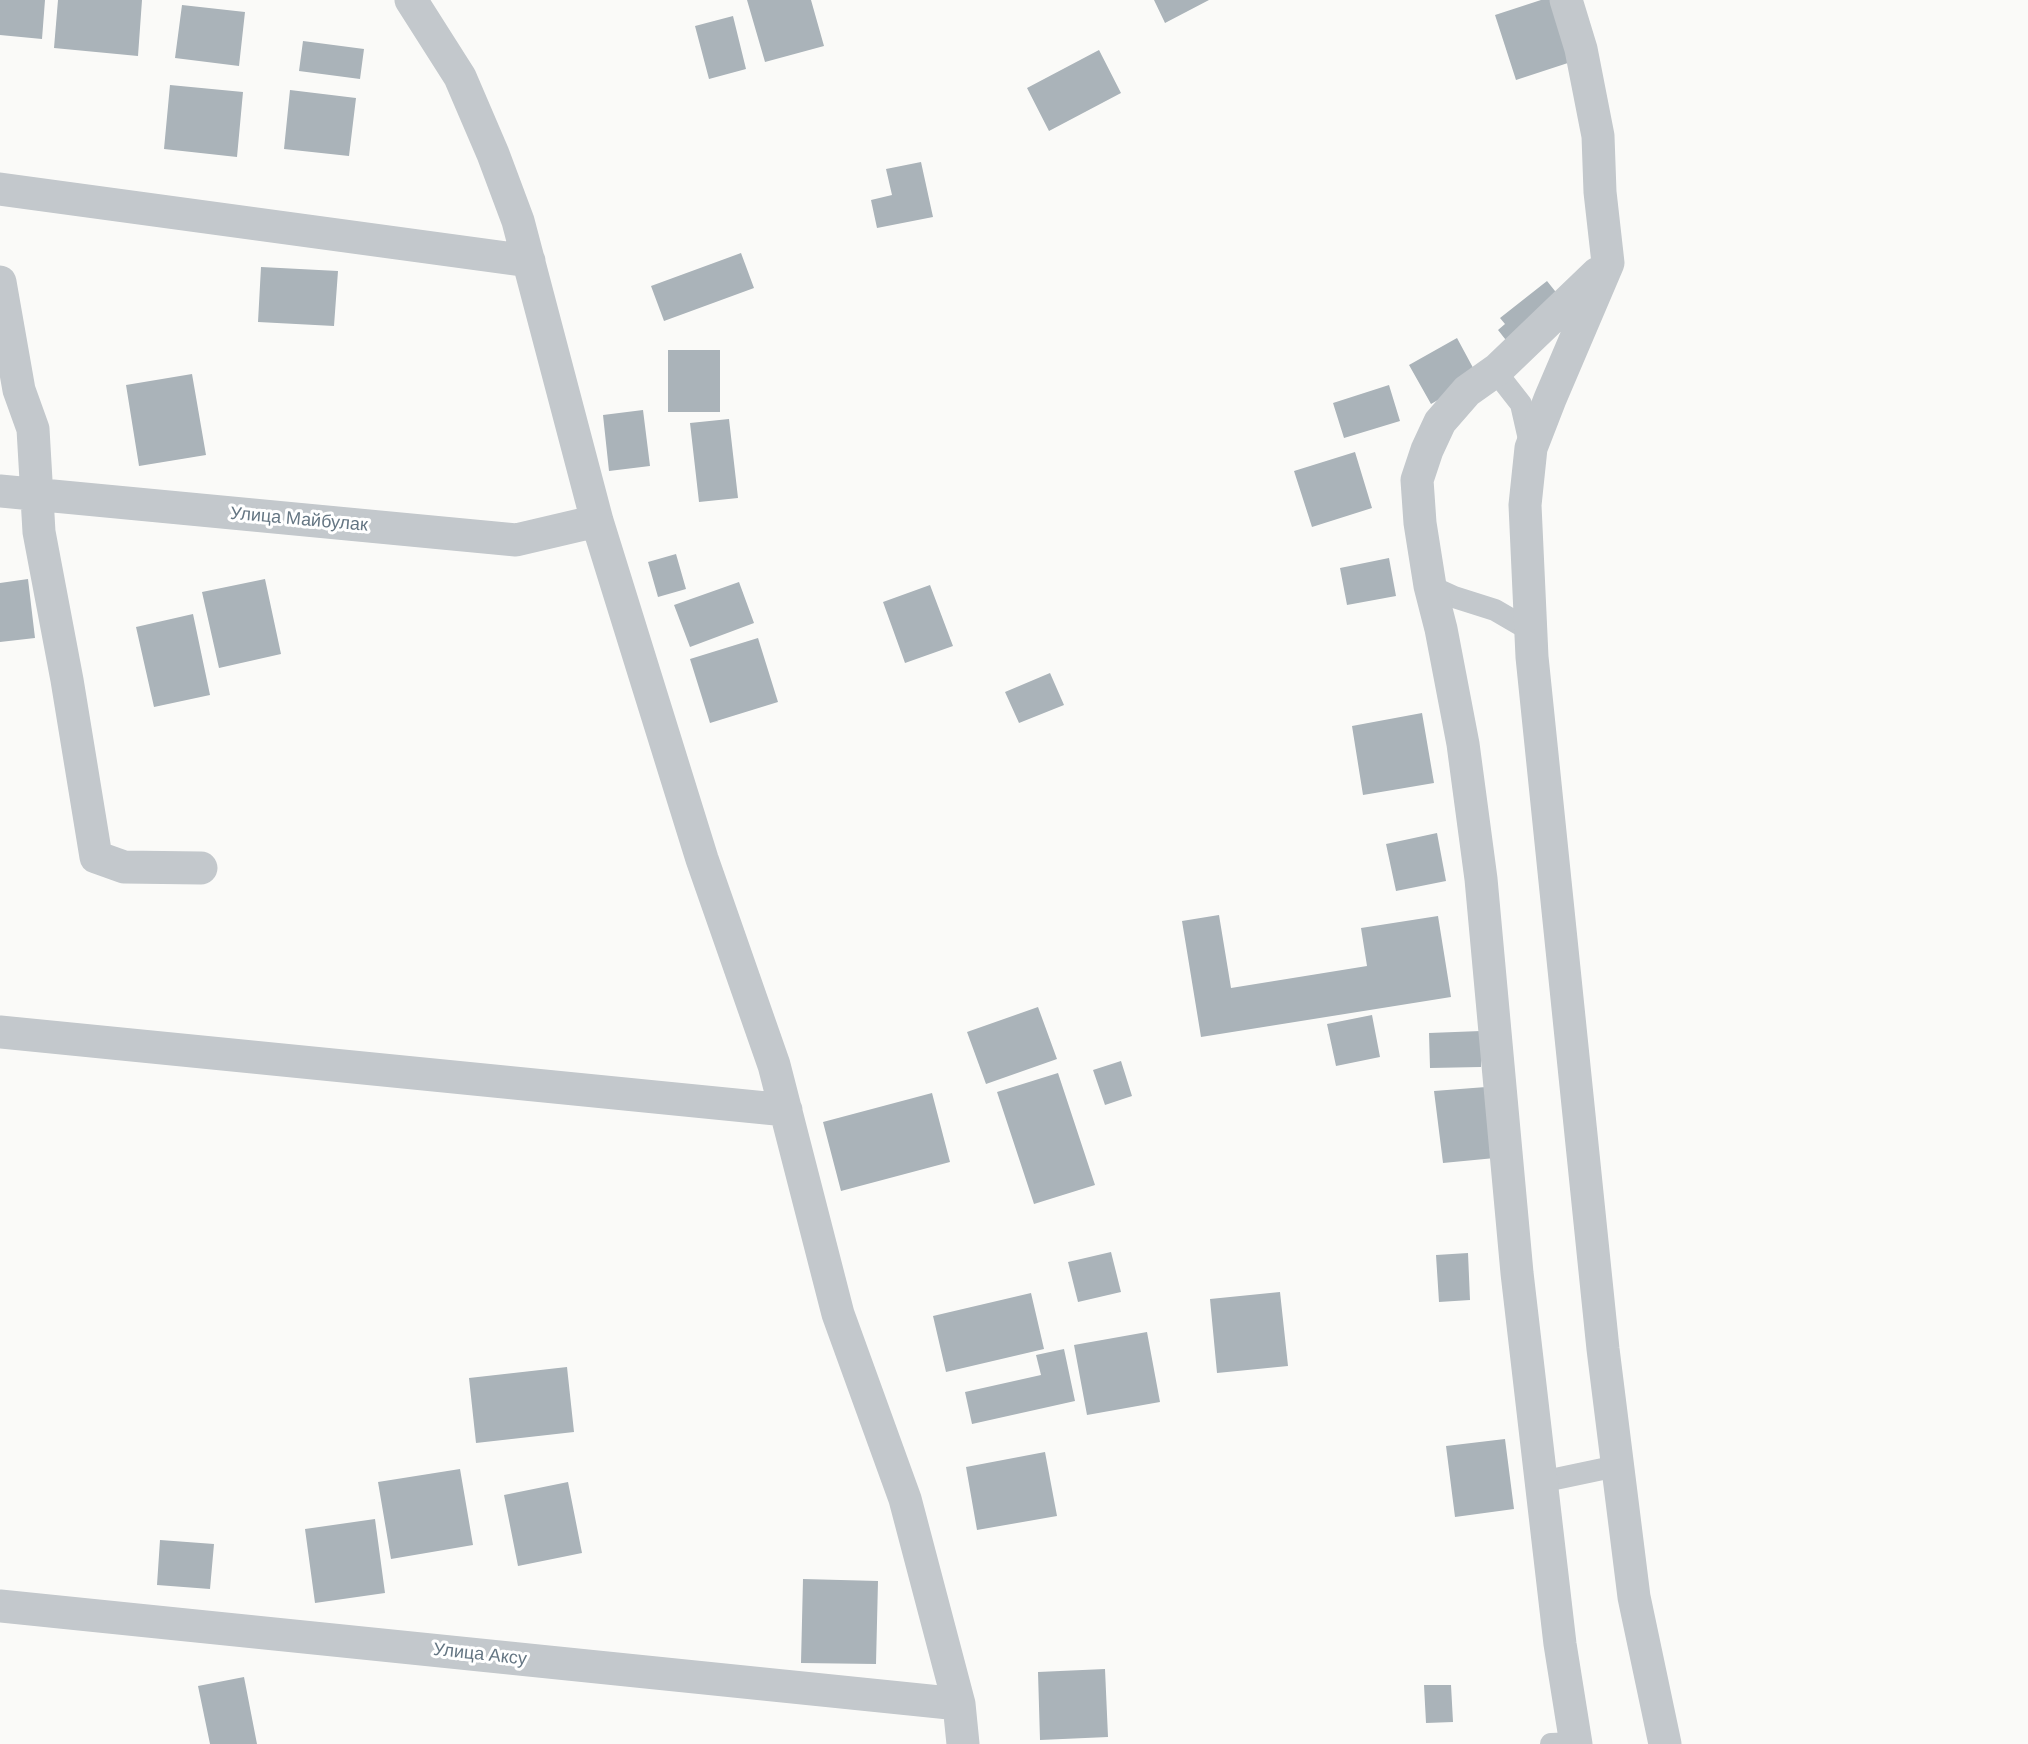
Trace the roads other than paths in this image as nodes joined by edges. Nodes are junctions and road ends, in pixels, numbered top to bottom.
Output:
1 (411, 0) edge
2 (1566, 0) edge
3 (0, 189) edge
4 (529, 261) junction
5 (1608, 263) junction
6 (0, 282) edge
7 (1498, 369) junction
8 (1531, 448) junction
9 (0, 491) edge
10 (36, 495) junction
11 (597, 521) junction
12 (1430, 586) junction
13 (1531, 631) junction
14 (201, 868) dead end
15 (0, 1032) edge
16 (786, 1110) junction
17 (1617, 1466) junction
18 (1541, 1482) junction
19 (0, 1606) edge
20 (959, 1704) junction
21 (963, 1744) edge
22 (1568, 1744) edge
23 (1665, 1744) edge

1 - 4 street
2 - 5 street
3 - 4 street
4 - 11 street
5 - 7 street
5 - 8 street
6 - 10 street
7 - 8 lane
7 - 12 street
8 - 13 street
9 - 10 street, Улица Майбулак
10 - 11 street, Улица Майбулак
10 - 14 street
11 - 16 street
12 - 13 lane
12 - 18 street
13 - 17 street
15 - 16 street
16 - 20 street
17 - 18 lane
17 - 23 street
18 - 22 street
19 - 20 street, Улица Аксу
20 - 21 street

